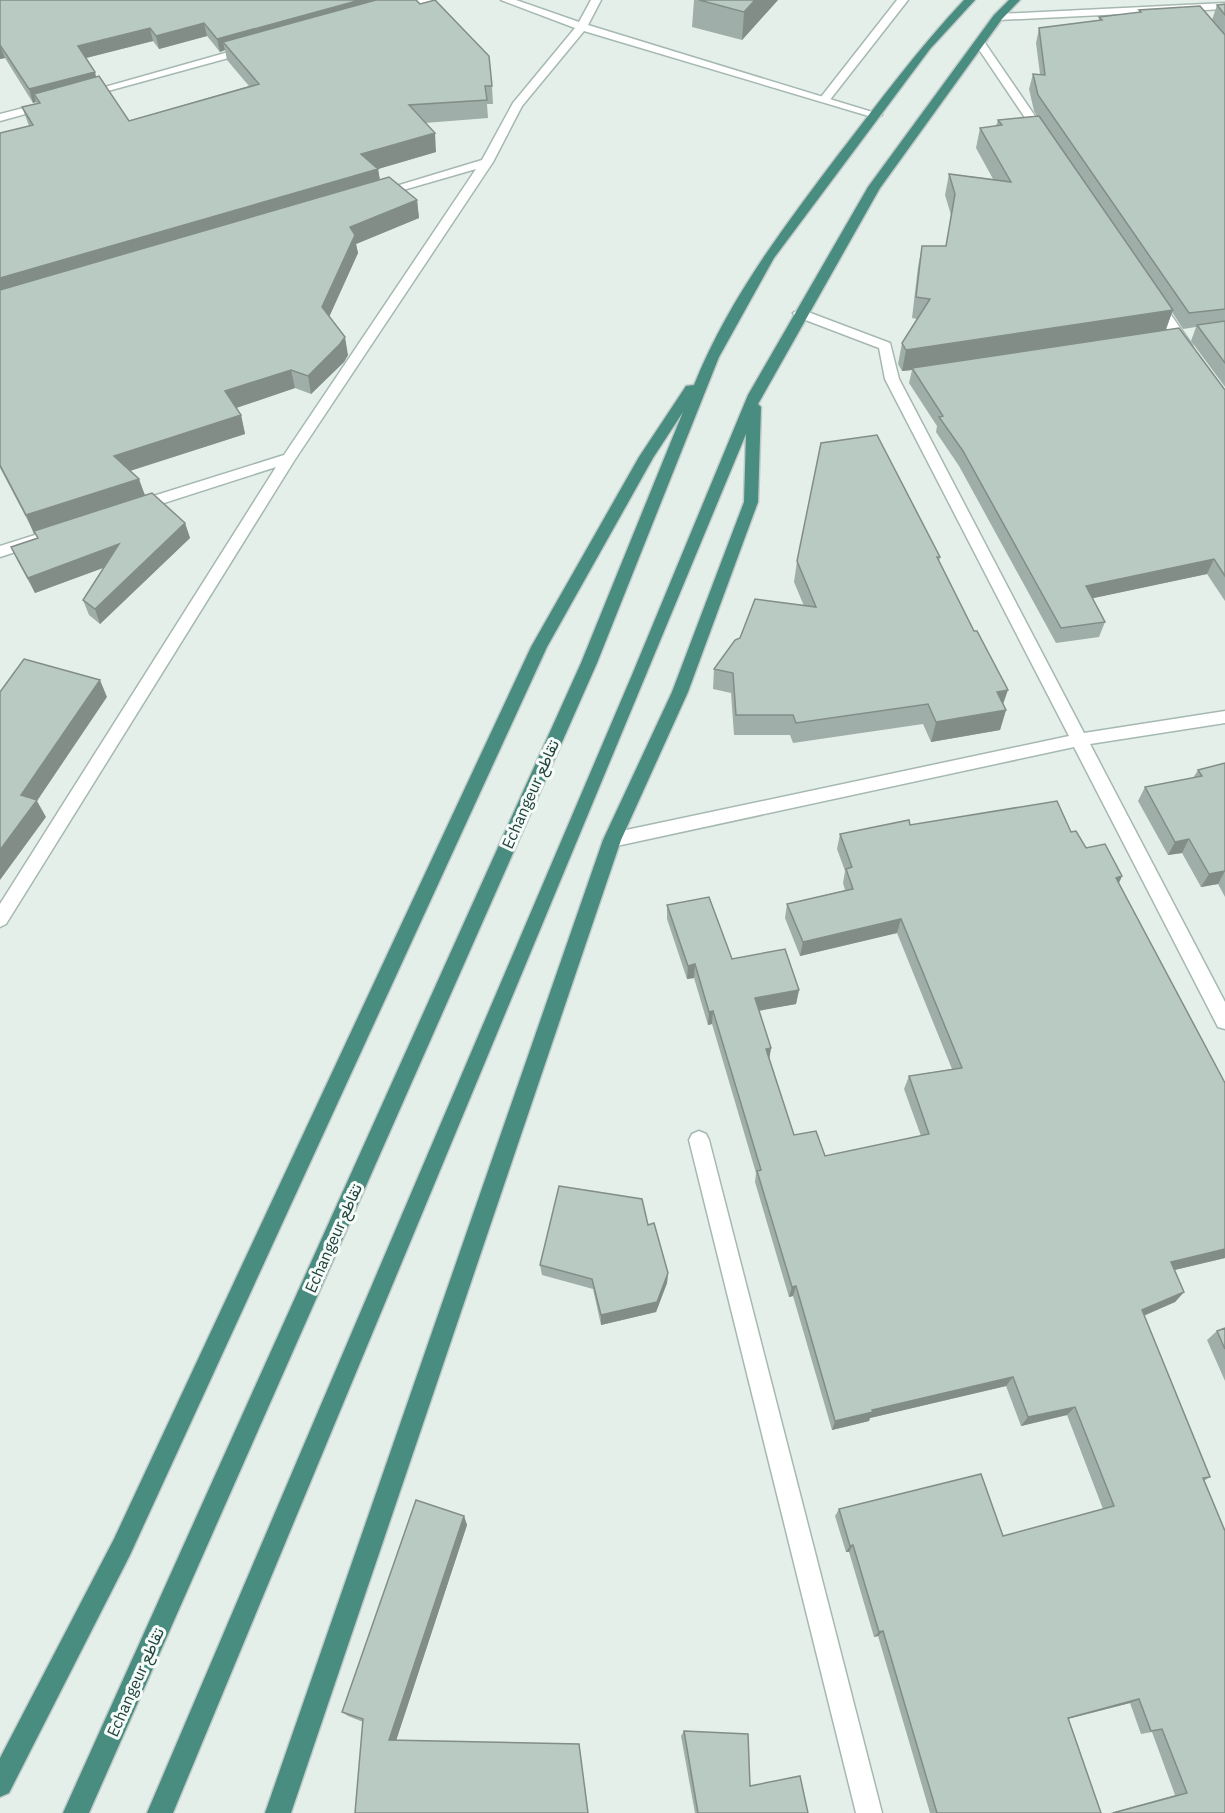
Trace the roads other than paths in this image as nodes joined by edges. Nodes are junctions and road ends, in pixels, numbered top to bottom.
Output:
1 (430, 0) edge
2 (506, 0) edge
3 (596, 0) edge
4 (903, 0) edge
5 (970, 0) edge
6 (1015, 0) edge
7 (1225, 6) edge
8 (385, 12) edge
9 (998, 17) junction
10 (582, 27) junction
11 (981, 45) junction
12 (260, 46) edge
13 (79, 96) edge
14 (825, 99) junction
15 (57, 102) edge
16 (876, 114) junction
17 (0, 118) edge
18 (1046, 142) edge
19 (487, 162) junction
20 (362, 198) edge
21 (1145, 287) edge
22 (800, 314) junction
23 (712, 357) junction
24 (1198, 364) edge
25 (755, 396) junction
26 (289, 458) junction
27 (122, 512) edge
28 (45, 537) edge
29 (0, 552) edge
30 (1225, 717) edge
31 (1078, 740) junction
32 (612, 840) junction
33 (0, 919) edge
34 (1225, 1021) edge
35 (699, 1140) dead end
36 (0, 1784) edge
37 (76, 1813) edge
38 (160, 1813) edge
39 (278, 1813) edge
40 (868, 1813) edge

1 - 8 street
2 - 10 street
3 - 10 street
4 - 14 street
5 - 16 highway
6 - 9 highway
7 - 9 street
9 - 11 highway
10 - 14 street
10 - 19 street
11 - 18 street
11 - 22 highway
12 - 13 street
14 - 16 street
15 - 17 street
16 - 23 highway
19 - 20 street
19 - 26 street
21 - 24 street
22 - 25 highway
22 - 31 street
23 - 36 highway
23 - 37 highway, Echangeur تقاطع
25 - 32 highway
25 - 38 highway
26 - 27 street
26 - 33 street
28 - 29 street
30 - 31 street
31 - 32 street
31 - 34 street
32 - 39 highway
35 - 40 street

